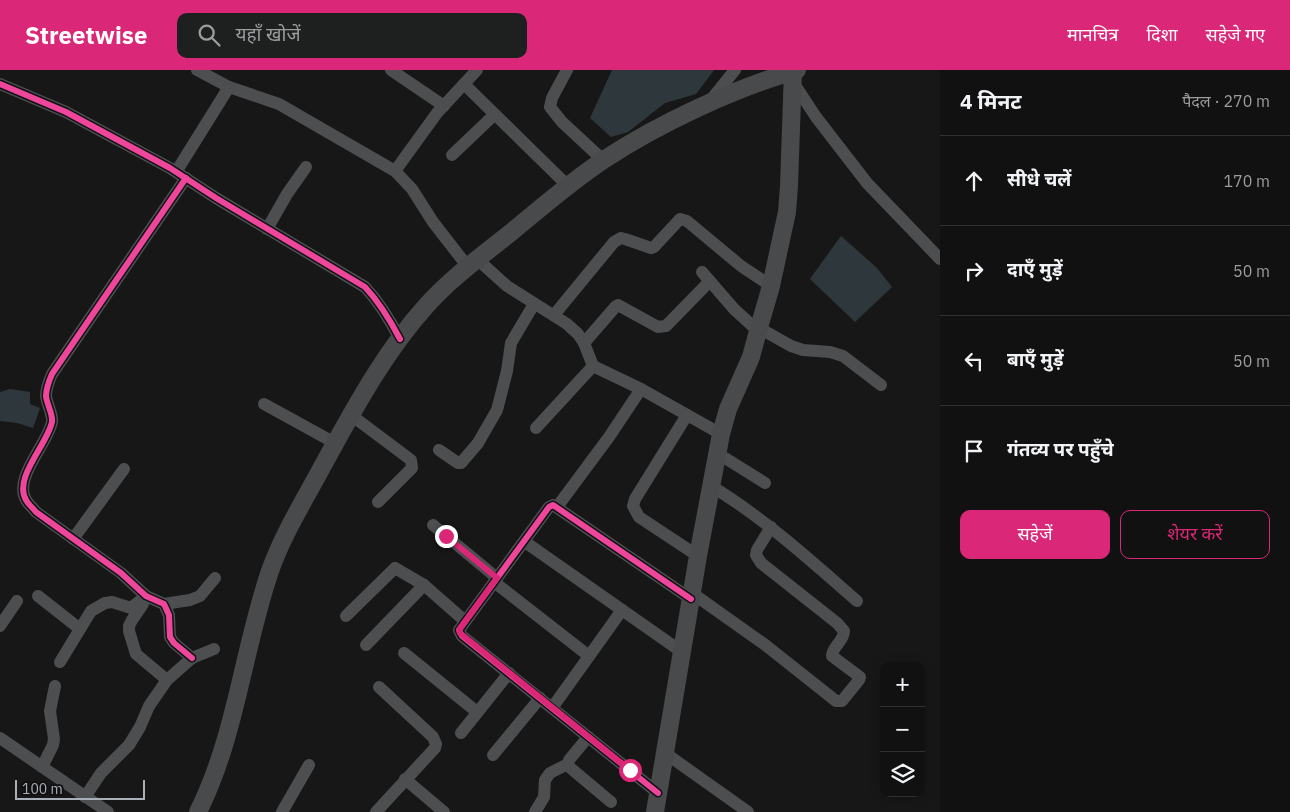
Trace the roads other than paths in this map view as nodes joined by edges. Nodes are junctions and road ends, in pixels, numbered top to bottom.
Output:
1 (197, 70) edge
2 (391, 70) edge
3 (477, 70) edge
4 (567, 70) edge
5 (735, 70) edge
6 (794, 74) edge
7 (0, 84) edge
8 (464, 84) junction
9 (229, 87) junction
10 (707, 105) junction
11 (444, 106) junction
12 (494, 115) junction
13 (452, 155) dead end
14 (603, 160) junction
15 (306, 167) dead end
16 (396, 171) junction
17 (181, 175) junction
18 (568, 186) junction
19 (267, 229) junction
20 (940, 259) edge
21 (473, 263) junction
22 (771, 286) junction
23 (534, 304) junction
24 (554, 315) junction
25 (759, 330) junction
26 (400, 339) junction
27 (584, 343) junction
28 (593, 366) junction
29 (882, 385) dead end
30 (641, 389) junction
31 (264, 404) dead end
32 (351, 415) junction
33 (687, 415) junction
34 (536, 428) dead end
35 (721, 434) junction
36 (335, 443) junction
37 (439, 450) dead end
38 (717, 453) junction
39 (124, 469) dead end
40 (765, 482) dead end
41 (711, 486) junction
42 (378, 502) dead end
43 (558, 507) junction
44 (433, 526) dead end
45 (771, 527) junction
46 (74, 538) junction
47 (525, 542) junction
48 (698, 556) junction
49 (216, 578) dead end
50 (496, 580) junction
51 (424, 585) junction
52 (38, 596) dead end
53 (692, 596) junction
54 (147, 597) junction
55 (17, 601) dead end
56 (857, 601) dead end
57 (164, 604) junction
58 (622, 610) junction
59 (346, 616) dead end
60 (465, 621) junction
61 (0, 626) edge
62 (80, 629) junction
63 (366, 645) dead end
64 (214, 649) dead end
65 (682, 652) junction
66 (404, 653) dead end
67 (589, 656) junction
68 (192, 658) junction
69 (60, 662) dead end
70 (509, 673) junction
71 (167, 680) junction
72 (55, 686) dead end
73 (379, 687) dead end
74 (540, 698) junction
75 (552, 708) junction
76 (477, 712) junction
77 (460, 733) dead end
78 (588, 737) junction
79 (0, 738) edge
80 (665, 753) junction
81 (493, 755) dead end
82 (568, 764) junction
83 (309, 765) dead end
84 (42, 767) junction
85 (405, 779) junction
86 (658, 793) junction
87 (85, 796) junction
88 (611, 802) dead end
89 (108, 812) edge
90 (198, 812) edge
91 (282, 812) edge
92 (376, 812) edge
93 (444, 812) edge
94 (536, 812) edge
95 (655, 812) edge
96 (748, 812) edge

1 - 9 street
2 - 11 street
3 - 8 street
4 - 14 street
5 - 10 street
6 - 10 highway
6 - 20 street
6 - 22 highway
7 - 17 street
8 - 11 street
8 - 12 street
9 - 16 street
9 - 17 street
10 - 14 highway
11 - 16 street
12 - 13 street
12 - 18 street
14 - 18 highway
15 - 19 street
16 - 21 street
17 - 19 street
17 - 46 street
18 - 21 highway
19 - 26 street
21 - 23 street
21 - 26 highway
22 - 24 street
22 - 25 highway
23 - 24 street
23 - 37 street
24 - 27 street
25 - 27 street
25 - 29 street
25 - 35 highway
26 - 32 highway
27 - 28 street
28 - 30 street
28 - 34 street
30 - 33 street
30 - 43 street
31 - 36 street
32 - 36 highway
32 - 42 street
33 - 35 street
33 - 48 street
35 - 38 highway
36 - 90 highway
38 - 40 street
38 - 41 highway
39 - 46 street
41 - 45 street
41 - 48 highway
43 - 47 street
43 - 53 street
44 - 50 street
45 - 53 street
45 - 56 street
46 - 54 street
47 - 50 street
47 - 58 street
48 - 53 highway
49 - 57 street
50 - 60 street
50 - 67 street
51 - 59 street
51 - 60 street
51 - 63 street
52 - 62 street
53 - 65 highway
54 - 57 street
54 - 62 street
54 - 71 street
55 - 61 street
57 - 68 street
58 - 65 street
58 - 67 street
60 - 70 street
62 - 69 street
64 - 68 street
65 - 80 highway
66 - 76 street
67 - 75 street
68 - 71 street
70 - 74 street
70 - 76 street
71 - 87 street
72 - 84 street
73 - 85 street
74 - 75 street
74 - 81 street
75 - 78 street
76 - 77 street
78 - 82 street
78 - 86 street
79 - 84 street
80 - 86 highway
80 - 96 street
82 - 88 street
82 - 94 street
83 - 91 street
84 - 87 street
85 - 92 street
85 - 93 street
86 - 95 highway
87 - 89 street

